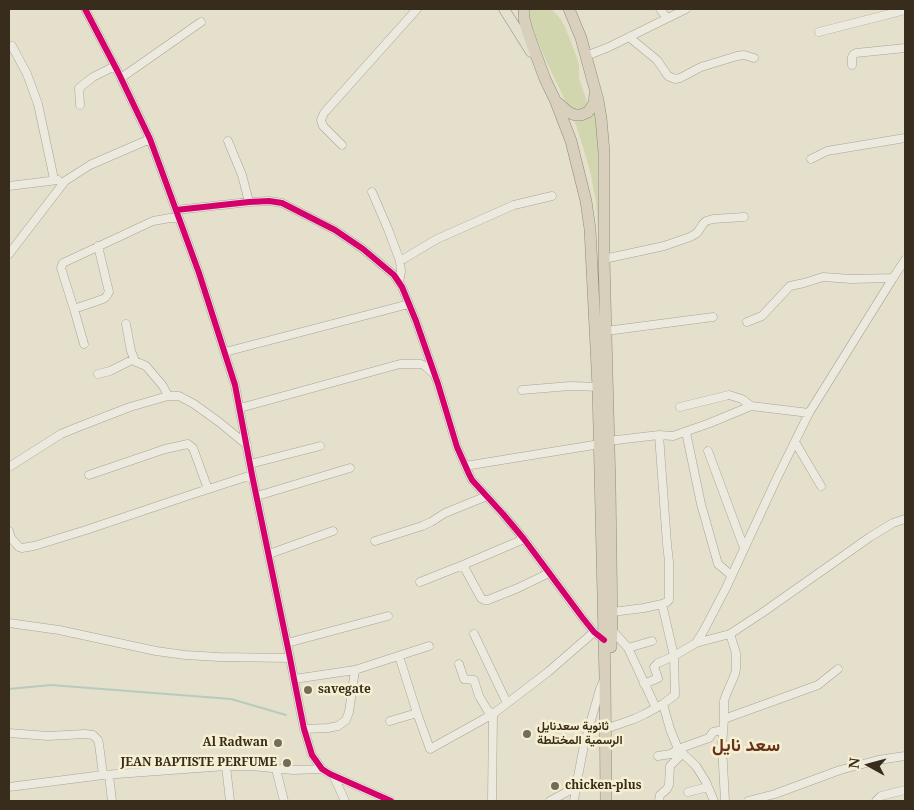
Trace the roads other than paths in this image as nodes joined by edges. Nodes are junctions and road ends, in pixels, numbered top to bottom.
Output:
1 (84, 9) edge
2 (504, 9) edge
3 (524, 9) edge
4 (562, 9) edge
5 (570, 9) edge
6 (660, 9) edge
7 (686, 9) edge
8 (905, 10) edge
9 (413, 11) edge
10 (667, 18) junction
11 (201, 22) dead end
12 (819, 32) dead end
13 (629, 37) junction
14 (580, 38) junction
15 (12, 46) dead end
16 (905, 48) edge
17 (586, 56) junction
18 (754, 58) dead end
19 (852, 65) dead end
20 (115, 66) junction
21 (121, 78) junction
22 (545, 79) junction
23 (595, 90) junction
24 (556, 102) junction
25 (80, 105) dead end
26 (905, 138) edge
27 (150, 139) junction
28 (228, 141) dead end
29 (342, 145) dead end
30 (811, 159) dead end
31 (54, 179) junction
32 (65, 180) junction
33 (9, 186) edge
34 (372, 192) dead end
35 (552, 196) dead end
36 (248, 202) junction
37 (178, 214) junction
38 (744, 217) dead end
39 (98, 246) junction
40 (9, 254) edge
41 (604, 259) junction
42 (905, 260) edge
43 (400, 261) junction
44 (893, 278) junction
45 (399, 282) junction
46 (409, 304) junction
47 (74, 309) junction
48 (713, 317) dead end
49 (747, 322) dead end
50 (126, 324) dead end
51 (606, 331) junction
52 (84, 344) dead end
53 (225, 352) junction
54 (135, 361) junction
55 (98, 374) dead end
56 (434, 374) junction
57 (603, 387) junction
58 (522, 390) dead end
59 (168, 396) junction
60 (751, 406) junction
61 (680, 407) dead end
62 (240, 408) junction
63 (809, 413) junction
64 (686, 432) junction
65 (659, 435) junction
66 (604, 442) junction
67 (795, 442) junction
68 (247, 446) junction
69 (320, 446) dead end
70 (708, 451) dead end
71 (250, 464) junction
72 (465, 466) junction
73 (9, 467) edge
74 (350, 468) dead end
75 (89, 475) dead end
76 (252, 475) junction
77 (821, 486) dead end
78 (208, 489) junction
79 (257, 496) junction
80 (487, 496) junction
81 (905, 519) edge
82 (9, 531) edge
83 (333, 531) dead end
84 (524, 539) junction
85 (375, 541) dead end
86 (744, 548) junction
87 (269, 554) junction
88 (464, 565) junction
89 (549, 573) junction
90 (731, 575) junction
91 (420, 582) dead end
92 (662, 604) junction
93 (612, 612) junction
94 (388, 616) dead end
95 (9, 623) edge
96 (594, 632) junction
97 (474, 634) dead end
98 (730, 634) junction
99 (609, 636) junction
100 (652, 641) dead end
101 (287, 643) junction
102 (696, 643) junction
103 (429, 646) dead end
104 (628, 648) junction
105 (399, 656) junction
106 (674, 656) junction
107 (290, 658) junction
108 (459, 664) dead end
109 (838, 669) dead end
110 (355, 670) junction
111 (605, 678) junction
112 (294, 679) junction
113 (644, 684) junction
114 (507, 702) junction
115 (660, 706) junction
116 (417, 713) junction
117 (493, 714) junction
118 (724, 719) junction
119 (390, 721) dead end
120 (612, 727) junction
121 (304, 729) junction
122 (723, 730) junction
123 (9, 733) edge
124 (681, 751) junction
125 (658, 756) dead end
126 (905, 756) edge
127 (226, 766) junction
128 (276, 769) junction
129 (322, 769) junction
130 (106, 775) junction
131 (334, 777) junction
132 (354, 786) junction
133 (9, 787) edge
134 (576, 787) junction
135 (708, 788) junction
136 (905, 790) edge
137 (688, 792) dead end
138 (112, 801) edge
139 (230, 801) edge
140 (284, 801) edge
141 (345, 801) edge
142 (391, 801) edge
143 (492, 801) edge
144 (550, 801) edge
145 (574, 801) edge
146 (606, 801) edge
147 (613, 801) edge
148 (659, 801) edge
149 (714, 801) edge
150 (725, 801) edge
151 (748, 801) edge
152 (876, 801) edge

1 - 20 street
2 - 22 main road
3 - 22 highway
4 - 14 highway
5 - 14 highway
6 - 10 street
7 - 10 street
8 - 12 street
9 - 29 street
10 - 13 street
11 - 21 street
13 - 17 street
13 - 18 street
14 - 17 highway
15 - 31 street
16 - 19 street
17 - 23 highway
20 - 21 street
20 - 25 street
21 - 27 street
22 - 24 highway
23 - 24 highway
23 - 41 highway
24 - 57 highway
26 - 30 street
27 - 32 street
27 - 37 street
28 - 36 street
31 - 32 street
31 - 33 street
32 - 40 street
34 - 43 street
35 - 43 street
36 - 37 street
36 - 45 street
37 - 39 street
37 - 53 street
38 - 41 street
39 - 47 street
39 - 47 street
41 - 51 highway
42 - 44 street
43 - 45 street
44 - 49 street
44 - 63 street
45 - 46 street
46 - 53 street
46 - 56 street
47 - 52 street
48 - 51 street
50 - 54 street
51 - 57 highway
53 - 62 street
54 - 55 street
54 - 59 street
56 - 62 street
56 - 72 street
57 - 58 street
57 - 66 highway
59 - 68 street
59 - 73 street
60 - 61 street
60 - 63 street
60 - 64 street
62 - 68 street
63 - 67 street
64 - 65 street
64 - 90 street
65 - 66 street
65 - 92 street
66 - 72 street
66 - 93 highway
66 - 99 highway
67 - 77 street
67 - 86 street
68 - 71 street
69 - 71 street
70 - 86 street
71 - 76 street
72 - 80 street
74 - 79 street
75 - 78 street
76 - 78 street
76 - 79 street
78 - 82 street
79 - 87 street
80 - 84 street
80 - 85 street
81 - 98 street
83 - 87 street
84 - 88 street
84 - 89 street
86 - 90 street
87 - 101 street
88 - 89 street
88 - 91 street
89 - 96 street
90 - 102 street
92 - 93 street
92 - 106 street
93 - 99 highway
94 - 101 street
95 - 107 street
96 - 99 street
96 - 114 street
97 - 114 street
98 - 102 street
98 - 118 street
99 - 104 street
99 - 111 highway
99 - 120 highway
100 - 104 street
101 - 107 street
102 - 106 street
103 - 105 street
104 - 113 street
105 - 110 street
105 - 116 street
106 - 113 street
106 - 115 street
107 - 112 street
108 - 117 street
109 - 118 street
110 - 112 street
110 - 121 street
111 - 134 street
111 - 146 highway
112 - 121 street
113 - 115 street
114 - 117 street
115 - 120 street
115 - 124 street
116 - 117 street
116 - 119 street
117 - 143 street
118 - 122 street
120 - 147 highway
121 - 129 street
122 - 124 street
122 - 150 street
123 - 130 street
124 - 125 street
124 - 135 street
124 - 148 street
126 - 151 street
127 - 128 street
127 - 130 street
127 - 139 street
128 - 129 street
128 - 140 street
129 - 131 street
130 - 133 street
130 - 138 street
131 - 132 street
131 - 141 street
132 - 141 street
132 - 142 street
134 - 144 street
134 - 145 street
135 - 137 street
135 - 149 street
136 - 152 street

